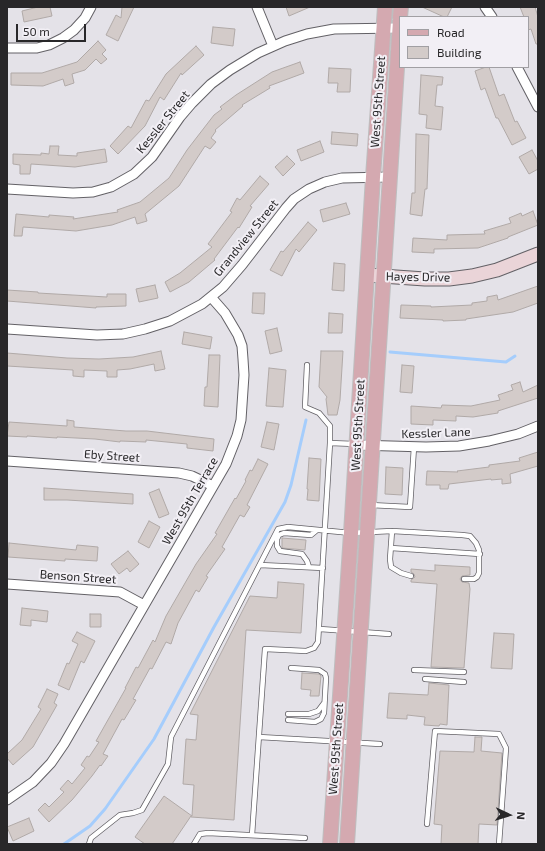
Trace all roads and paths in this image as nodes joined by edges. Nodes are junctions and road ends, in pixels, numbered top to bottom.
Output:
1 (91, 7) edge
2 (257, 7) edge
3 (385, 7) edge
4 (485, 7) edge
5 (491, 16) edge
6 (399, 22) edge
7 (383, 29) junction
8 (399, 36) edge
9 (273, 46) junction
10 (7, 48) edge
11 (518, 68) edge
12 (538, 107) edge
13 (373, 177) junction
14 (389, 177) junction
15 (7, 189) edge
16 (538, 254) edge
17 (367, 275) junction
18 (383, 276) junction
19 (211, 297) junction
20 (7, 329) edge
21 (307, 365) dead end
22 (538, 426) edge
23 (330, 443) junction
24 (356, 444) junction
25 (373, 445) junction
26 (414, 447) junction
27 (7, 461) edge
28 (213, 486) junction
29 (369, 505) junction
30 (317, 530) junction
31 (325, 531) junction
32 (392, 531) junction
33 (367, 532) junction
34 (352, 533) junction
35 (391, 548) junction
36 (480, 554) junction
37 (260, 565) junction
38 (309, 567) junction
39 (323, 568) junction
40 (411, 576) dead end
41 (464, 579) dead end
42 (7, 584) edge
43 (144, 605) junction
44 (320, 629) junction
45 (344, 631) junction
46 (361, 633) junction
47 (389, 634) dead end
48 (291, 668) dead end
49 (414, 670) dead end
50 (464, 672) dead end
51 (426, 679) dead end
52 (464, 682) dead end
53 (324, 702) junction
54 (288, 714) dead end
55 (288, 720) dead end
56 (259, 737) junction
57 (337, 741) junction
58 (354, 742) junction
59 (380, 744) dead end
60 (7, 800) edge
61 (427, 824) dead end
62 (252, 835) junction
63 (305, 838) dead end
64 (89, 844) edge
65 (194, 844) edge
66 (330, 844) edge
67 (347, 844) edge
68 (499, 844) edge

1 - 10 street
2 - 9 street
3 - 7 main road, West 95th Street
4 - 5 street
6 - 7 street, Kessler Street
7 - 9 street, Kessler Street
7 - 13 main road, West 95th Street
8 - 14 main road, West 95th Street
9 - 15 street, Kessler Street
11 - 12 street
13 - 14 street, Grandview Street
13 - 17 main road, West 95th Street
13 - 19 street, Grandview Street
14 - 18 main road, West 95th Street
16 - 18 street, Hayes Drive
17 - 18 street, Hayes Drive
17 - 24 main road, West 95th Street
18 - 25 main road, West 95th Street
19 - 20 street, Grandview Street
19 - 28 street, West 95th Terrace
21 - 23 lane
22 - 26 street, Kessler Lane
23 - 24 lane
23 - 31 lane
24 - 25 street, Kessler Lane
24 - 34 main road, West 95th Street
25 - 26 street, Kessler Lane
25 - 29 main road, West 95th Street
26 - 29 lane
27 - 28 street, Eby Street
28 - 43 street, West 95th Terrace
29 - 33 main road, West 95th Street
30 - 31 lane
30 - 37 lane
30 - 38 lane
31 - 34 lane
31 - 39 lane
32 - 33 lane
32 - 35 lane
32 - 36 lane
33 - 34 lane
33 - 46 main road, West 95th Street
34 - 45 main road, West 95th Street
35 - 36 lane
35 - 40 lane
36 - 41 lane
37 - 38 lane
37 - 64 lane
38 - 39 lane
39 - 44 lane
42 - 43 street, Benson Street
43 - 60 street, West 95th Terrace
44 - 45 lane
44 - 56 lane
45 - 46 lane
45 - 57 main road, West 95th Street
46 - 47 lane
46 - 58 main road, West 95th Street
48 - 53 lane
49 - 50 lane
51 - 52 lane
53 - 54 lane
53 - 55 lane
56 - 57 lane
56 - 62 lane
57 - 58 lane
57 - 66 main road, West 95th Street
58 - 59 lane
58 - 67 main road, West 95th Street
61 - 68 lane
62 - 63 lane
62 - 65 lane

